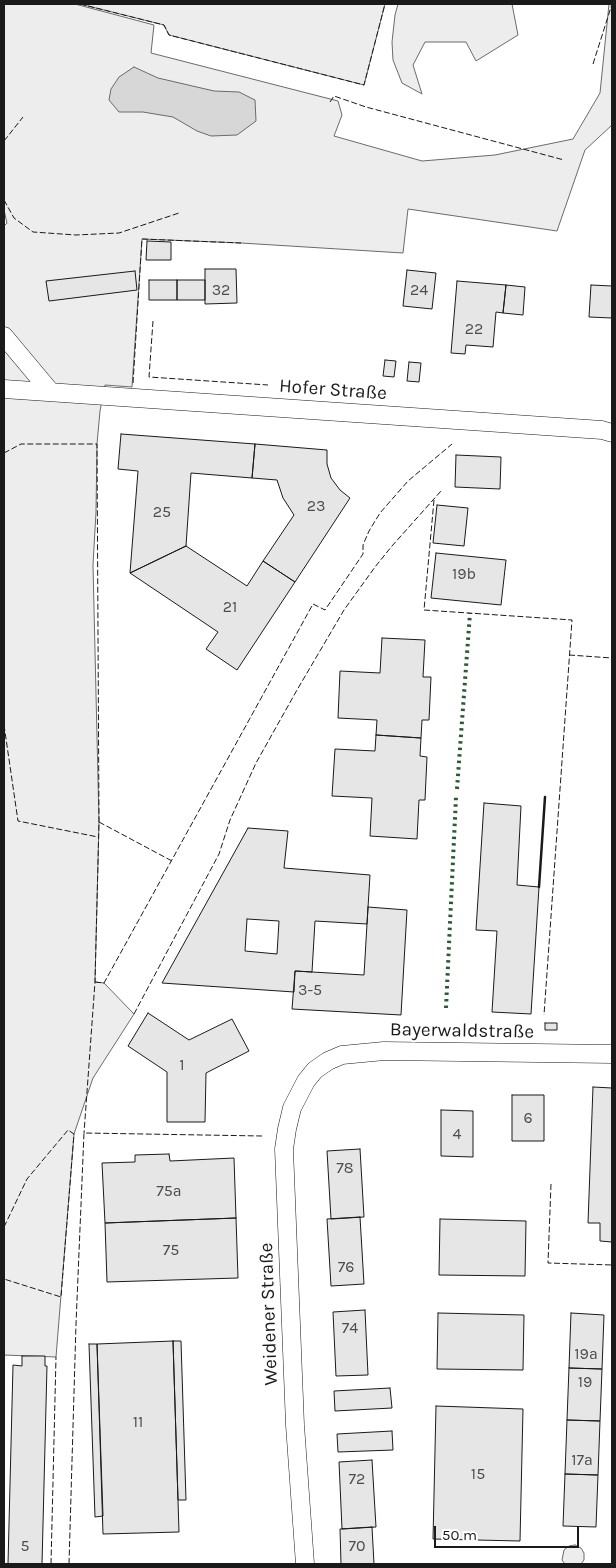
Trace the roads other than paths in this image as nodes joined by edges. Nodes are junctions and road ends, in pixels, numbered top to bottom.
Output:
1 (4, 336) edge
2 (4, 389) edge
3 (50, 391) junction
4 (612, 433) edge
5 (612, 1054) edge
6 (315, 1070) joint
7 (305, 1564) edge

1 - 3 street
2 - 3 street, Hofer Straße
3 - 4 street, Hofer Straße
5 - 6 street, Bayerwaldstraße
6 - 7 street, Weidener Straße

